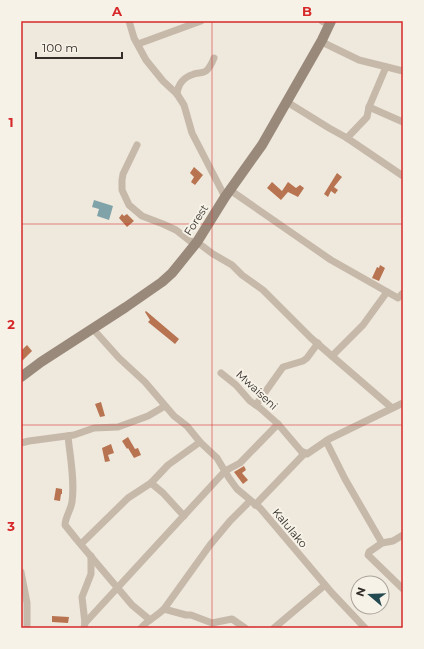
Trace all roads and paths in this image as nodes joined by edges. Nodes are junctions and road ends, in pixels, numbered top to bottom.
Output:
1 (129, 21) edge
2 (201, 21) edge
3 (328, 22) edge
4 (322, 40) junction
5 (138, 44) junction
6 (214, 58) dead end
7 (386, 68) junction
8 (403, 71) edge
9 (177, 94) junction
10 (287, 102) junction
11 (370, 107) junction
12 (403, 122) edge
13 (347, 138) junction
14 (137, 145) dead end
15 (403, 176) edge
16 (228, 193) junction
17 (197, 242) junction
18 (387, 292) junction
19 (401, 298) edge
20 (93, 329) junction
21 (318, 343) junction
22 (332, 356) junction
23 (221, 373) dead end
24 (21, 377) edge
25 (403, 403) edge
26 (256, 405) junction
27 (165, 406) junction
28 (392, 408) junction
29 (278, 424) junction
30 (68, 436) junction
31 (326, 441) junction
32 (200, 442) junction
33 (21, 443) edge
34 (305, 453) junction
35 (226, 471) junction
36 (151, 483) junction
37 (253, 503) junction
38 (184, 516) junction
39 (403, 535) edge
40 (382, 543) junction
41 (81, 544) junction
42 (92, 556) junction
43 (21, 572) edge
44 (325, 585) junction
45 (118, 587) junction
46 (403, 589) edge
47 (164, 609) junction
48 (150, 620) junction
49 (85, 626) edge
50 (27, 628) edge
51 (141, 628) edge
52 (245, 628) edge
53 (274, 628) edge
54 (365, 628) edge

1 - 5 street
2 - 5 street
3 - 4 street, Forest
4 - 7 street
4 - 10 street, Forest
5 - 9 street
6 - 9 street
7 - 8 street
7 - 11 street
9 - 16 street
10 - 13 street
10 - 16 street, Forest
11 - 12 street
11 - 13 street
13 - 15 street
14 - 17 street
16 - 17 street, Forest
16 - 18 street
17 - 20 street, Forest
17 - 21 street
18 - 19 street
18 - 22 street
20 - 24 street, Forest
20 - 27 street, Kalulako
21 - 22 street
21 - 26 street
22 - 28 street
23 - 26 street, Mwaiseni
25 - 28 street
26 - 29 street, Mwaiseni
27 - 30 street
27 - 32 street, Kalulako
28 - 31 street
29 - 34 street, Mwaiseni
29 - 35 street
30 - 33 street
30 - 41 street
31 - 34 street
31 - 40 street
32 - 35 street, Kalulako
32 - 36 street
34 - 37 street
35 - 37 street, Kalulako
35 - 38 street
36 - 38 street
36 - 41 street
37 - 44 street, Kalulako
37 - 47 street
38 - 45 street
39 - 40 street
40 - 46 street
41 - 42 street
42 - 45 street
42 - 49 street
43 - 50 street
44 - 53 street
44 - 54 street, Kalulako
45 - 48 street
45 - 49 street
47 - 48 street
47 - 52 street
48 - 51 street

